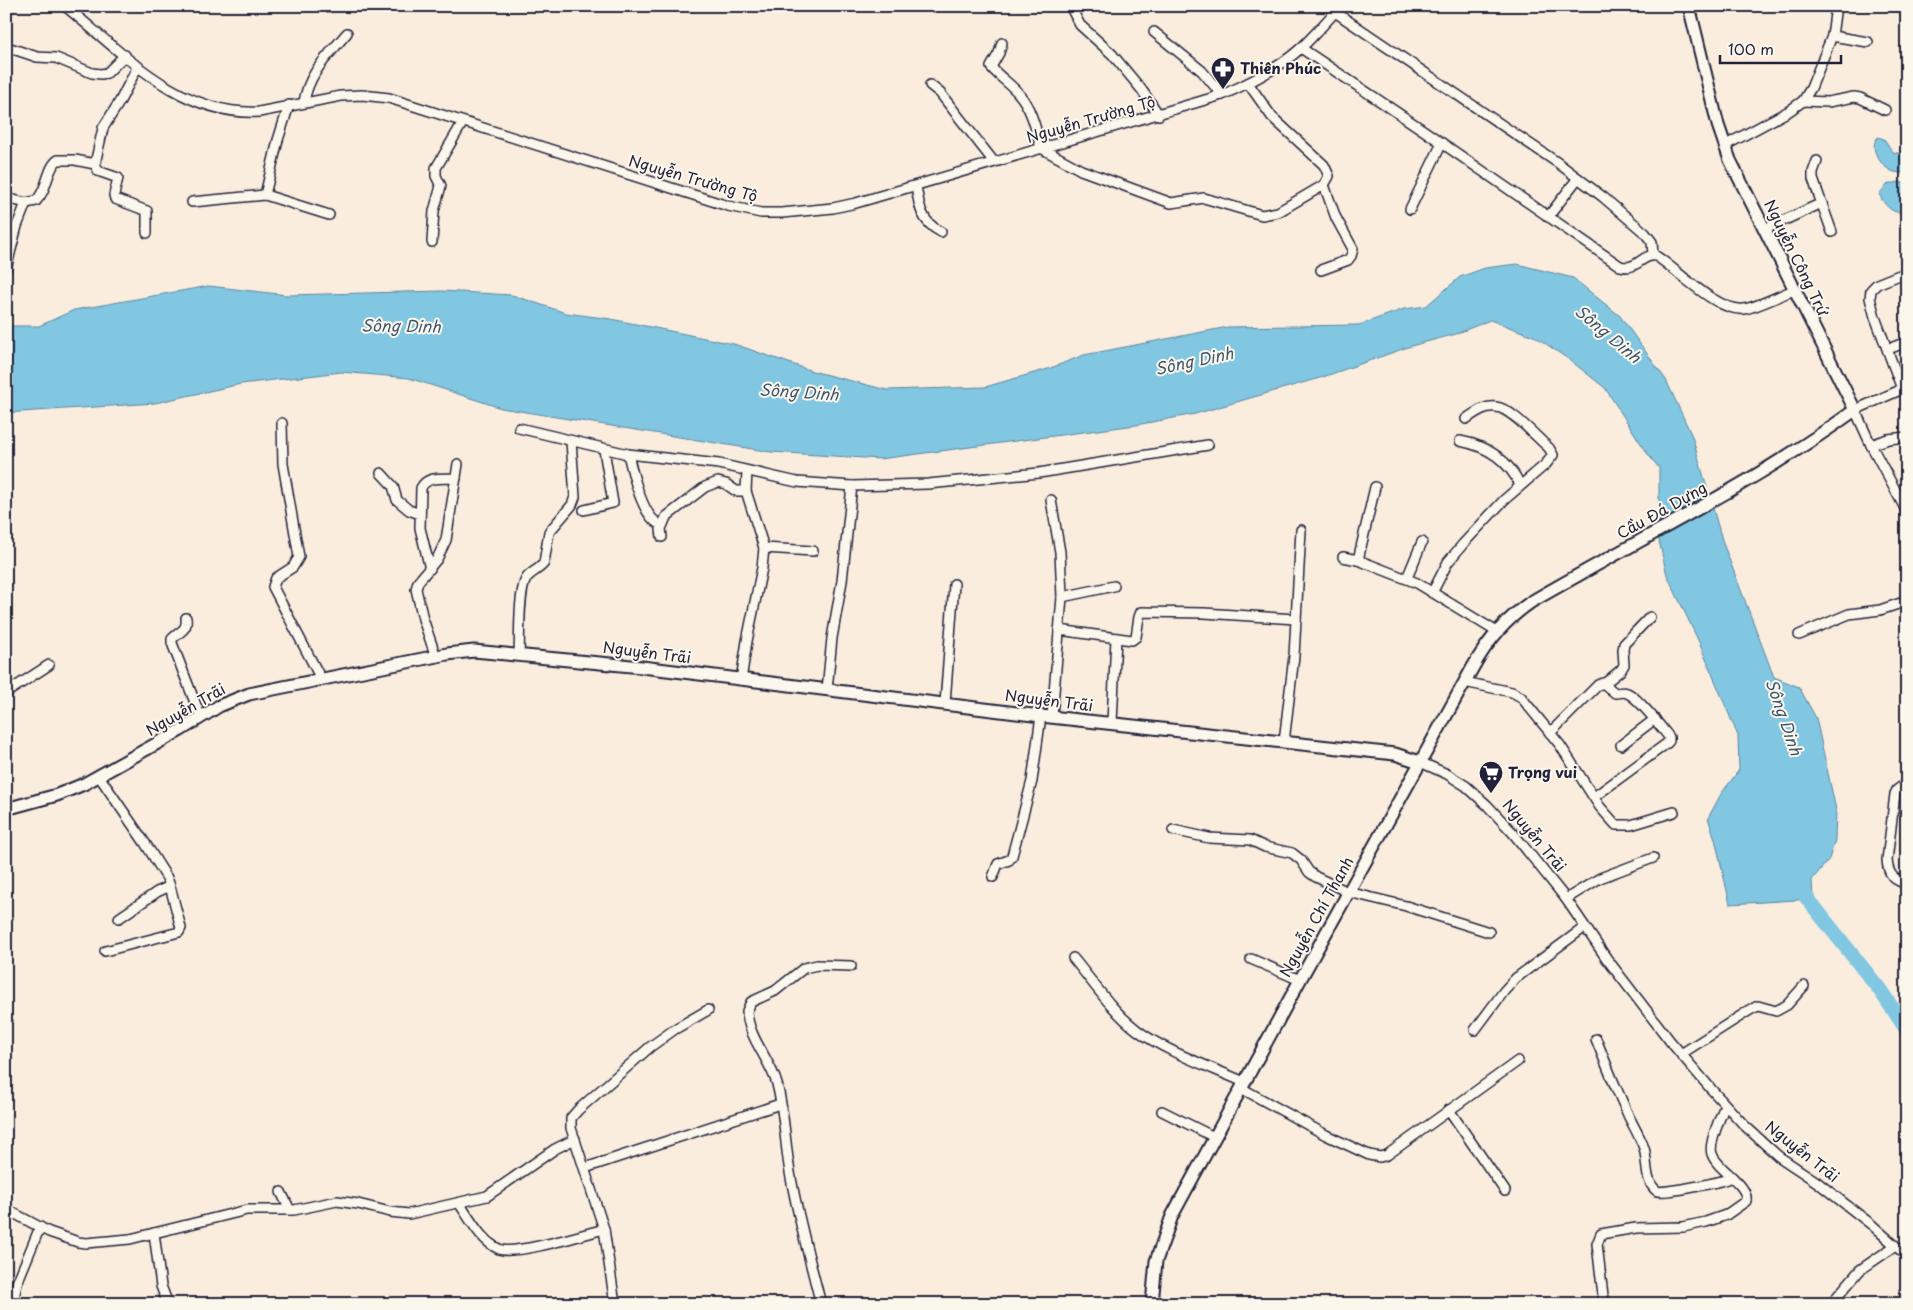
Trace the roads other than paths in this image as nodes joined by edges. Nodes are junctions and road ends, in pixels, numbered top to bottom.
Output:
1 (9, 6) edge
2 (1070, 6) edge
3 (1689, 6) edge
4 (1836, 6) edge
5 (71, 8) edge
6 (6, 9) edge
7 (1338, 9) edge
8 (1154, 32) dead end
9 (347, 33) dead end
10 (1832, 36) junction
11 (1868, 42) dead end
12 (1002, 43) dead end
13 (10, 48) dead end
14 (1301, 48) junction
15 (124, 55) junction
16 (138, 66) junction
17 (1248, 83) junction
18 (930, 85) dead end
19 (1222, 95) junction
20 (1803, 101) junction
21 (304, 102) junction
22 (289, 105) junction
23 (1885, 110) dead end
24 (1158, 115) junction
25 (463, 122) junction
26 (1442, 143) junction
27 (1724, 146) junction
28 (1041, 148) junction
29 (1817, 161) dead end
30 (994, 162) junction
31 (95, 164) junction
32 (1578, 178) junction
33 (1324, 185) junction
34 (916, 186) junction
35 (265, 195) junction
36 (6, 198) edge
37 (192, 202) dead end
38 (26, 203) junction
39 (1822, 203) junction
40 (1410, 209) dead end
41 (329, 215) dead end
42 (1548, 217) junction
43 (1765, 229) junction
44 (941, 232) dead end
45 (1832, 232) dead end
46 (147, 233) dead end
47 (432, 242) dead end
48 (1653, 255) junction
49 (6, 269) edge
50 (1321, 270) dead end
51 (1907, 272) edge
52 (1794, 290) junction
53 (1907, 342) edge
54 (1888, 349) junction
55 (1904, 388) edge
56 (1855, 410) junction
57 (1466, 419) dead end
58 (282, 423) dead end
59 (519, 428) dead end
60 (1907, 436) edge
61 (1460, 440) dead end
62 (572, 441) junction
63 (1208, 445) dead end
64 (1871, 445) junction
65 (604, 450) junction
66 (628, 454) junction
67 (458, 464) dead end
68 (747, 471) junction
69 (381, 473) dead end
70 (456, 478) junction
71 (1520, 484) junction
72 (852, 486) junction
73 (1375, 487) dead end
74 (746, 492) junction
75 (1051, 500) dead end
76 (584, 510) dead end
77 (1907, 512) edge
78 (420, 514) junction
79 (662, 526) junction
80 (1301, 530) dead end
81 (662, 537) dead end
82 (1422, 542) dead end
83 (764, 548) junction
84 (813, 552) dead end
85 (1343, 557) dead end
86 (1358, 560) junction
87 (430, 569) junction
88 (1407, 578) junction
89 (1566, 582) joint
90 (954, 584) dead end
91 (1114, 586) dead end
92 (1432, 592) junction
93 (1062, 597) junction
94 (1907, 601) edge
95 (1650, 617) dead end
96 (186, 618) dead end
97 (1296, 619) junction
98 (1059, 630) junction
99 (1497, 632) junction
100 (1799, 635) dead end
101 (1116, 638) junction
102 (519, 655) junction
103 (436, 657) junction
104 (49, 665) dead end
105 (321, 679) junction
106 (741, 680) junction
107 (1464, 682) junction
108 (1604, 684) junction
109 (828, 690) junction
110 (6, 694) edge
111 (945, 703) junction
112 (1046, 716) junction
113 (201, 718) junction
114 (1655, 719) junction
115 (1112, 723) junction
116 (1550, 734) junction
117 (1284, 742) junction
118 (1621, 745) dead end
119 (1420, 762) junction
120 (99, 776) junction
121 (1907, 783) edge
122 (1594, 797) junction
123 (6, 809) edge
124 (1674, 812) dead end
125 (1173, 830) dead end
126 (1653, 858) dead end
127 (993, 877) dead end
128 (1907, 884) edge
129 (170, 886) junction
130 (1348, 892) junction
131 (1566, 899) junction
132 (119, 918) dead end
133 (1585, 927) junction
134 (1489, 932) dead end
135 (105, 951) dead end
136 (1073, 958) dead end
137 (1250, 959) dead end
138 (851, 966) dead end
139 (1300, 980) junction
140 (1804, 986) dead end
141 (708, 1010) dead end
142 (1474, 1030) dead end
143 (1596, 1039) dead end
144 (1681, 1054) junction
145 (1518, 1061) dead end
146 (1242, 1085) junction
147 (780, 1104) junction
148 (1725, 1105) junction
149 (1449, 1110) junction
150 (1162, 1111) dead end
151 (1214, 1136) junction
152 (575, 1139) junction
153 (585, 1168) junction
154 (1732, 1177) junction
155 (1505, 1191) dead end
156 (281, 1192) dead end
157 (459, 1203) junction
158 (6, 1209) edge
159 (290, 1210) junction
160 (40, 1227) junction
161 (604, 1230) junction
162 (154, 1233) junction
163 (1895, 1246) junction
164 (1907, 1256) edge
165 (13, 1304) edge
166 (168, 1304) edge
167 (616, 1304) edge
168 (821, 1304) edge
169 (1152, 1304) edge
170 (1604, 1304) edge
171 (1835, 1304) edge

1 - 6 street
2 - 24 street
3 - 27 main road, Nguyễn Công Trứ
4 - 10 street
5 - 15 street, Nguyễn Trường Tộ
7 - 14 street, Nguyễn Trường Tộ
7 - 32 street
8 - 19 street
9 - 21 street
10 - 11 street
10 - 20 street
12 - 28 street
13 - 15 street
14 - 17 street, Nguyễn Trường Tộ
14 - 26 street
15 - 16 street, Nguyễn Trường Tộ
16 - 22 street, Nguyễn Trường Tộ
16 - 31 street
17 - 19 street, Nguyễn Trường Tộ
17 - 33 street
18 - 30 street
19 - 24 street, Nguyễn Trường Tộ
20 - 23 street
20 - 27 street
21 - 22 street, Nguyễn Trường Tộ
21 - 25 street, Nguyễn Trường Tộ
22 - 35 street
24 - 28 street, Nguyễn Trường Tộ
25 - 34 street, Nguyễn Trường Tộ
25 - 47 street
26 - 40 street
26 - 42 street
27 - 43 main road, Nguyễn Công Trứ
28 - 30 street, Nguyễn Trường Tộ
28 - 33 street
29 - 39 street
30 - 34 street, Nguyễn Trường Tộ
31 - 38 street
31 - 46 street
32 - 42 street
32 - 48 street
33 - 50 street
34 - 44 street
35 - 37 street
35 - 41 street
36 - 38 street
38 - 49 street
39 - 43 street
39 - 45 street
42 - 48 street
43 - 52 main road, Nguyễn Công Trứ
48 - 52 street
51 - 54 street
52 - 56 main road, Nguyễn Công Trứ
53 - 54 street
54 - 55 street
55 - 56 street
56 - 64 street, Nguyễn Công Trứ
56 - 89 main road, Cầu Đá Dựng
57 - 71 street
58 - 105 street
59 - 62 street
60 - 64 street
61 - 71 street
62 - 65 street
62 - 102 street
63 - 72 street
64 - 77 street, Nguyễn Công Trứ
65 - 66 street
65 - 76 street
66 - 68 street
66 - 79 street
67 - 70 street
68 - 72 street
68 - 74 street
69 - 78 street
70 - 78 street
70 - 87 street
71 - 92 street
72 - 109 street
73 - 86 street
74 - 79 street
74 - 83 street
75 - 93 street
78 - 87 street
79 - 81 street
80 - 97 street
82 - 88 street
83 - 84 street
83 - 106 street
85 - 86 street
86 - 88 street
87 - 103 street
88 - 92 street
89 - 99 main road, Nguyễn Chí Thanh
90 - 111 street
91 - 93 street
92 - 99 street
93 - 98 street
94 - 100 street
95 - 108 street
96 - 113 street
97 - 101 street
97 - 117 street
98 - 101 street
98 - 112 street
99 - 107 main road, Nguyễn Chí Thanh
101 - 115 street
102 - 103 main road, Nguyễn Trãi
102 - 106 main road, Nguyễn Trãi
103 - 105 main road, Nguyễn Trãi
104 - 110 street
105 - 113 main road, Nguyễn Trãi
106 - 109 main road, Nguyễn Trãi
107 - 116 street
107 - 119 main road, Nguyễn Chí Thanh
108 - 114 street
108 - 116 street
109 - 111 main road, Nguyễn Trãi
111 - 112 main road, Nguyễn Trãi
112 - 115 main road, Nguyễn Trãi
112 - 127 street
113 - 120 main road, Nguyễn Trãi
114 - 118 street
114 - 122 street
115 - 117 main road, Nguyễn Trãi
116 - 122 street
117 - 119 main road, Nguyễn Trãi
119 - 130 main road, Nguyễn Chí Thanh
119 - 131 street, Nguyễn Trãi
120 - 123 main road, Nguyễn Trãi
120 - 129 street
121 - 128 street
122 - 124 street
125 - 130 street
126 - 131 street
129 - 132 street
129 - 135 street
130 - 134 street
130 - 139 main road, Nguyễn Chí Thanh
131 - 133 street, Nguyễn Trãi
133 - 142 street
133 - 144 street, Nguyễn Trãi
136 - 146 street
137 - 139 street
138 - 147 street
139 - 146 main road, Nguyễn Chí Thanh
140 - 144 street
141 - 152 street
143 - 154 street
144 - 148 street, Nguyễn Trãi
145 - 149 street
146 - 149 street
146 - 151 main road, Nguyễn Chí Thanh
147 - 153 street
147 - 168 street
148 - 154 street
148 - 163 street, Nguyễn Trãi
149 - 155 street
150 - 151 street
151 - 169 main road, Nguyễn Chí Thanh
152 - 153 street
152 - 157 street
153 - 161 street
154 - 170 street
156 - 159 street
157 - 159 street
157 - 161 street
158 - 160 street
159 - 162 street
160 - 162 street
160 - 165 street
161 - 167 street
162 - 166 street
163 - 164 street, Nguyễn Trãi
163 - 171 street

